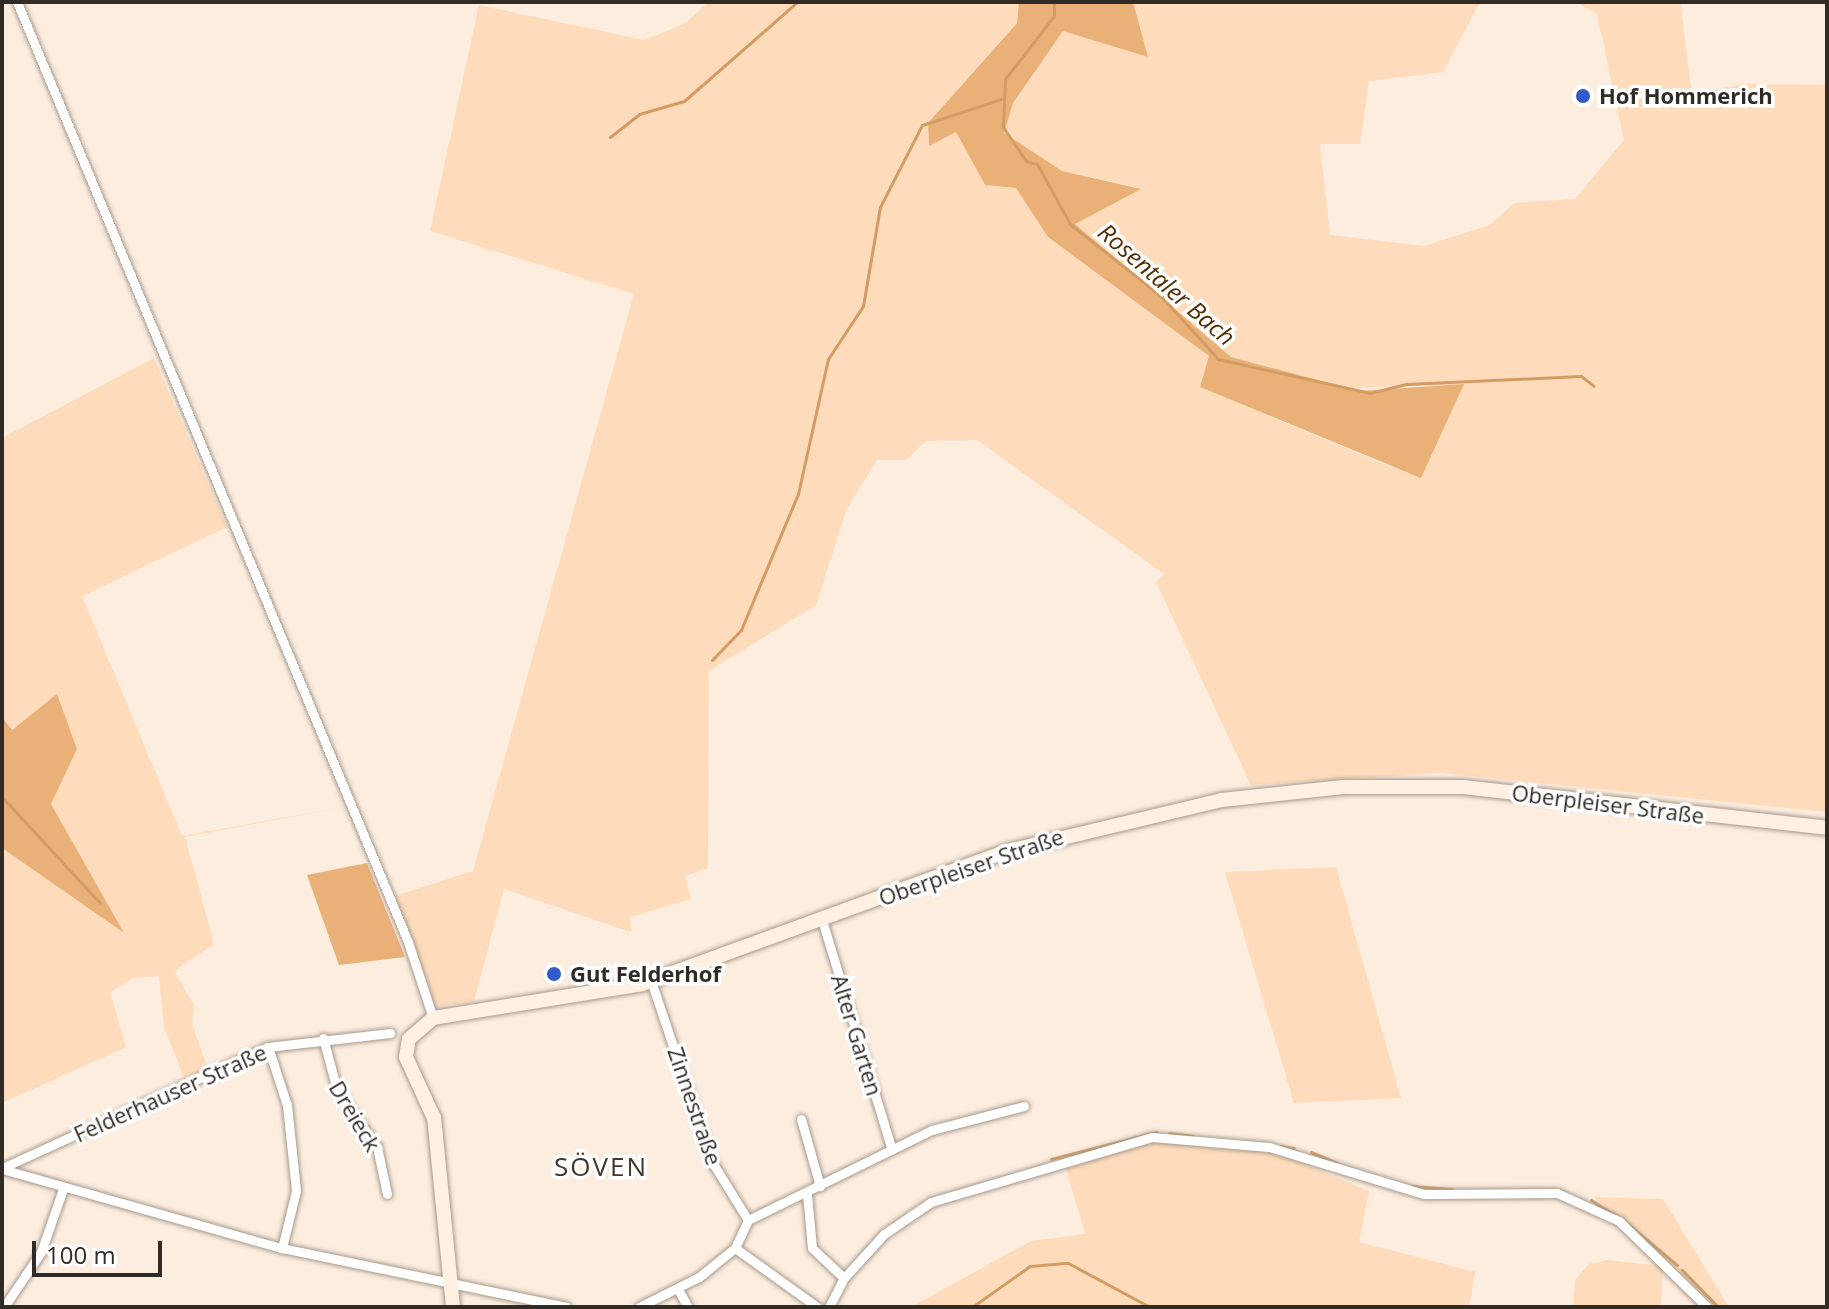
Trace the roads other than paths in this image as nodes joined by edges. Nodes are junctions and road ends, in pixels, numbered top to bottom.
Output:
1 (17, 2) edge
2 (1827, 828) edge
3 (822, 920) junction
4 (651, 981) junction
5 (433, 1018) junction
6 (390, 1033) dead end
7 (323, 1038) junction
8 (268, 1047) junction
9 (1024, 1106) dead end
10 (801, 1119) dead end
11 (892, 1150) junction
12 (2, 1169) edge
13 (820, 1186) junction
14 (63, 1189) junction
15 (387, 1194) dead end
16 (807, 1194) junction
17 (748, 1220) junction
18 (282, 1248) junction
19 (735, 1248) junction
20 (844, 1278) junction
21 (448, 1279) junction
22 (679, 1291) junction
23 (4, 1307) edge
24 (453, 1307) edge
25 (566, 1307) edge
26 (639, 1307) edge
27 (688, 1307) edge
28 (817, 1307) edge
29 (829, 1307) edge
30 (1707, 1307) edge

1 - 5 street
2 - 3 main road, Oberpleiser Straße
3 - 4 main road, Oberpleiser Straße
3 - 11 street, Alter Garten
4 - 5 main road, Oberpleiser Straße
4 - 17 street, Zinnestraße
5 - 21 main road
6 - 7 street, Felderhauser Straße
7 - 8 street, Felderhauser Straße
7 - 15 street, Dreieck
8 - 12 street, Felderhauser Straße
8 - 18 street
9 - 11 street
10 - 13 street
11 - 13 street
12 - 14 street
13 - 16 street
14 - 18 street
14 - 23 street
16 - 17 street
16 - 20 street
17 - 19 street
18 - 21 street
19 - 22 street
19 - 28 street
20 - 29 street
20 - 30 street
21 - 24 main road
21 - 25 street
22 - 26 street
22 - 27 street

